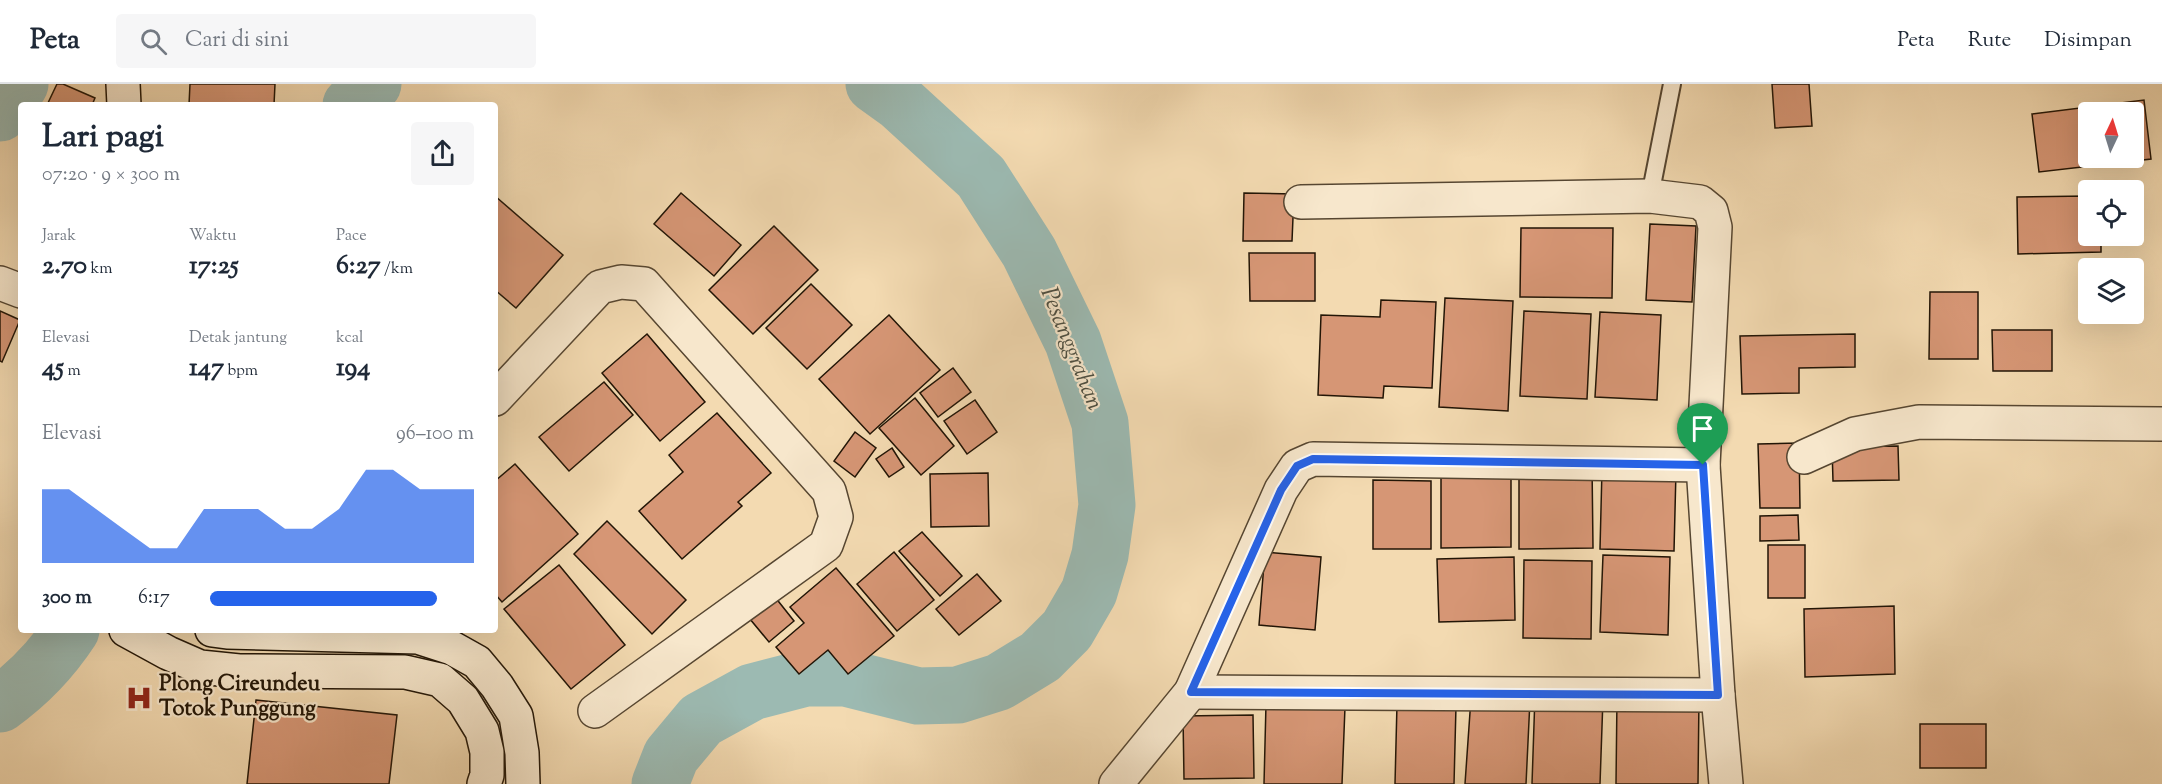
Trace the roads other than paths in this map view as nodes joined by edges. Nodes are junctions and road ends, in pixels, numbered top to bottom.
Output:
1 (123, 84) edge
2 (1672, 84) edge
3 (124, 102) edge
4 (1650, 196) junction
5 (1301, 202) dead end
6 (0, 283) edge
7 (18, 290) edge
8 (498, 396) edge
9 (2162, 424) edge
10 (1804, 457) dead end
11 (1703, 465) junction
12 (131, 633) edge
13 (341, 633) edge
14 (356, 633) edge
15 (339, 670) junction
16 (1191, 692) junction
17 (1718, 695) junction
18 (595, 711) dead end
19 (484, 784) edge
20 (523, 784) edge
21 (1116, 784) edge
22 (1726, 784) edge

1 - 3 street
2 - 4 lane
4 - 5 street
4 - 11 street
6 - 7 street
8 - 18 street
9 - 10 street
11 - 16 street
11 - 17 street
12 - 15 street
13 - 15 street
14 - 20 street
15 - 19 street
16 - 17 street
16 - 21 street
17 - 22 street

